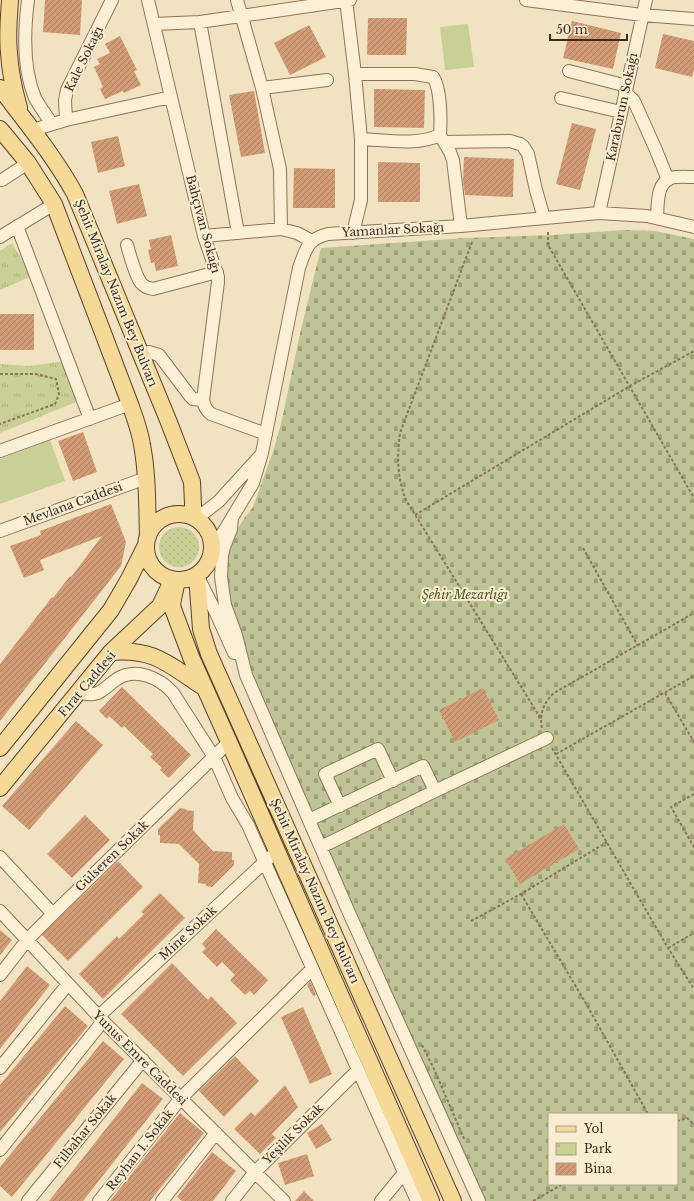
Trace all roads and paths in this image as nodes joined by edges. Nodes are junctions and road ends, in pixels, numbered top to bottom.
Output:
1 (10, 0) edge
2 (28, 0) edge
3 (112, 0) edge
4 (148, 0) edge
5 (238, 0) edge
6 (346, 0) edge
7 (350, 0) edge
8 (526, 0) edge
9 (646, 0) edge
10 (592, 4) edge
11 (241, 16) junction
12 (642, 16) junction
13 (694, 19) edge
14 (200, 22) junction
15 (154, 24) junction
16 (569, 72) dead end
17 (355, 74) junction
18 (327, 80) dead end
19 (0, 88) edge
20 (262, 88) junction
21 (626, 89) junction
22 (171, 97) junction
23 (561, 98) dead end
24 (621, 112) junction
25 (21, 115) junction
26 (66, 120) junction
27 (52, 124) junction
28 (0, 130) edge
29 (33, 130) junction
30 (361, 138) junction
31 (442, 139) junction
32 (28, 164) junction
33 (694, 177) edge
34 (1, 180) edge
35 (668, 180) junction
36 (54, 204) junction
37 (599, 213) junction
38 (544, 218) junction
39 (657, 218) junction
40 (17, 226) junction
41 (461, 226) junction
42 (694, 227) edge
43 (281, 229) junction
44 (353, 232) junction
45 (548, 232) dead end
46 (238, 233) junction
47 (204, 236) junction
48 (0, 238) edge
49 (312, 241) junction
50 (472, 242) dead end
51 (127, 245) dead end
52 (217, 272) junction
53 (694, 351) edge
54 (141, 353) junction
55 (0, 374) edge
56 (630, 386) junction
57 (203, 400) junction
58 (130, 404) junction
59 (90, 419) junction
60 (0, 424) edge
61 (266, 434) junction
62 (0, 451) edge
63 (262, 454) junction
64 (146, 478) junction
65 (693, 492) edge
66 (694, 498) edge
67 (415, 515) junction
68 (194, 518) junction
69 (232, 518) junction
70 (0, 531) edge
71 (147, 541) junction
72 (583, 548) dead end
73 (212, 551) junction
74 (197, 575) junction
75 (174, 580) junction
76 (694, 613) edge
77 (638, 646) junction
78 (112, 652) junction
79 (246, 675) junction
80 (694, 676) edge
81 (205, 688) junction
82 (79, 692) junction
83 (665, 692) junction
84 (541, 719) junction
85 (547, 738) junction
86 (229, 742) junction
87 (694, 742) edge
88 (0, 748) edge
89 (556, 754) junction
90 (214, 757) junction
91 (393, 781) junction
92 (0, 788) edge
93 (434, 791) junction
94 (694, 794) edge
95 (340, 806) junction
96 (309, 820) junction
97 (607, 842) junction
98 (321, 847) junction
99 (694, 847) edge
100 (271, 856) junction
101 (0, 857) edge
102 (521, 894) junction
103 (0, 911) edge
104 (53, 914) junction
105 (471, 921) dead end
106 (694, 933) edge
107 (27, 940) junction
108 (668, 948) junction
109 (312, 968) junction
110 (0, 975) edge
111 (68, 984) junction
112 (694, 989) edge
113 (101, 1018) junction
114 (142, 1060) junction
115 (0, 1068) edge
116 (358, 1070) junction
117 (180, 1098) junction
118 (647, 1113) edge
119 (678, 1121) edge
120 (694, 1124) edge
121 (216, 1133) junction
122 (0, 1150) edge
123 (410, 1167) junction
124 (255, 1172) junction
125 (561, 1185) edge
126 (28, 1201) edge
127 (99, 1201) edge
128 (162, 1201) edge
129 (232, 1201) edge
130 (284, 1201) edge
131 (381, 1201) edge
132 (417, 1201) edge
133 (431, 1201) edge
134 (453, 1201) edge
135 (479, 1201) edge
136 (533, 1201) edge

1 - 25 main road
2 - 27 street
3 - 26 street, Kale Sokağı
4 - 15 street, Bahçıvan Sokağı
5 - 11 street
6 - 7 street
6 - 11 street
6 - 17 street
8 - 10 street
9 - 12 street, Karaburun Sokağı
10 - 12 street
11 - 14 street
11 - 20 street
12 - 13 street
12 - 21 street, Karaburun Sokağı
14 - 15 street
14 - 46 street
15 - 22 street, Bahçıvan Sokağı
16 - 21 street
17 - 30 street
17 - 31 street
18 - 20 street
19 - 25 main road, Şehit Miralay Nazım Bey Bulvarı
20 - 43 street
21 - 24 street, Karaburun Sokağı
21 - 35 street
22 - 26 street
22 - 47 street, Bahçıvan Sokağı
23 - 24 street
24 - 37 street, Karaburun Sokağı
25 - 29 main road, Şehit Miralay Nazım Bey Bulvarı
26 - 27 street
27 - 29 street
28 - 32 main road, Şehit Miralay Nazım Bey Bulvarı
29 - 54 main road, Şehit Miralay Nazım Bey Bulvarı
30 - 31 street
30 - 44 street
31 - 38 street
31 - 41 street
32 - 34 street
32 - 36 main road, Şehit Miralay Nazım Bey Bulvarı
33 - 35 street
35 - 39 street
36 - 40 street
36 - 58 main road, Şehit Miralay Nazım Bey Bulvarı
37 - 38 street, Yamanlar Sokağı
37 - 39 street, Yamanlar Sokağı
38 - 41 street, Yamanlar Sokağı
39 - 42 street, Yamanlar Sokağı
40 - 48 street
40 - 59 street
41 - 44 street, Yamanlar Sokağı
43 - 46 street
43 - 49 street
44 - 49 street, Yamanlar Sokağı
45 - 56 path
46 - 47 street
47 - 52 street, Bahçıvan Sokağı
49 - 61 street
50 - 67 path
51 - 52 street
52 - 57 street, Bahçıvan Sokağı
53 - 56 path
54 - 57 street
54 - 68 main road, Şehit Miralay Nazım Bey Bulvarı
55 - 60 path
56 - 65 path
56 - 67 path
57 - 61 street
58 - 59 street
58 - 64 main road, Şehit Miralay Nazım Bey Bulvarı
59 - 62 street
61 - 63 street
63 - 68 street
63 - 69 street
64 - 70 street, Mevlana Caddesi
64 - 71 main road, Şehit Miralay Nazım Bey Bulvarı
65 - 66 path
67 - 84 path
68 - 71 main road
68 - 73 main road
69 - 73 street
69 - 79 street
71 - 75 main road
71 - 88 main road
72 - 77 path
73 - 74 main road
74 - 75 main road
74 - 79 street
74 - 134 main road, Şehit Miralay Nazım Bey Bulvarı
75 - 78 main road, Fırat Caddesi
75 - 81 main road, Şehit Miralay Nazım Bey Bulvarı
76 - 77 path
77 - 84 path
78 - 81 main road
78 - 82 main road, Fırat Caddesi
79 - 96 street
80 - 83 path
81 - 86 main road, Şehit Miralay Nazım Bey Bulvarı
82 - 90 street
82 - 92 main road, Fırat Caddesi
83 - 87 path
83 - 89 path
84 - 85 path
85 - 89 path
85 - 93 street
86 - 90 street, Gülseren Sokak
86 - 100 main road, Şehit Miralay Nazım Bey Bulvarı
89 - 97 path
90 - 100 street
90 - 104 street, Gülseren Sokak
91 - 93 street
91 - 95 street
91 - 95 street
93 - 98 street
94 - 99 path
95 - 96 street
96 - 98 street
97 - 102 path
97 - 108 path
98 - 135 street
100 - 109 street
100 - 113 street, Mine Sokak
100 - 123 main road, Şehit Miralay Nazım Bey Bulvarı
101 - 104 street
102 - 105 path
102 - 118 path
103 - 107 street, Yunus Emre Caddesi
104 - 107 street, Gülseren Sokak
106 - 108 path
107 - 110 street, Gülseren Sokak
107 - 111 street, Yunus Emre Caddesi
108 - 112 path
109 - 116 street
109 - 117 street, Reyhan 1. Sokak
111 - 113 street, Yunus Emre Caddesi
111 - 115 street
113 - 114 street, Yunus Emre Caddesi
113 - 122 street, Mine Sokak
114 - 117 street, Yunus Emre Caddesi
114 - 126 street, Filbahar Sokak
116 - 123 street
116 - 124 street, Yeşilik Sokak
117 - 121 street, Yunus Emre Caddesi
117 - 127 street, Reyhan 1. Sokak
119 - 120 path
121 - 124 street, Yunus Emre Caddesi
121 - 128 street
123 - 131 street
123 - 132 street
123 - 133 main road, Şehit Miralay Nazım Bey Bulvarı
124 - 129 street, Yeşilik Sokak
124 - 130 street, Yunus Emre Caddesi
125 - 136 path

